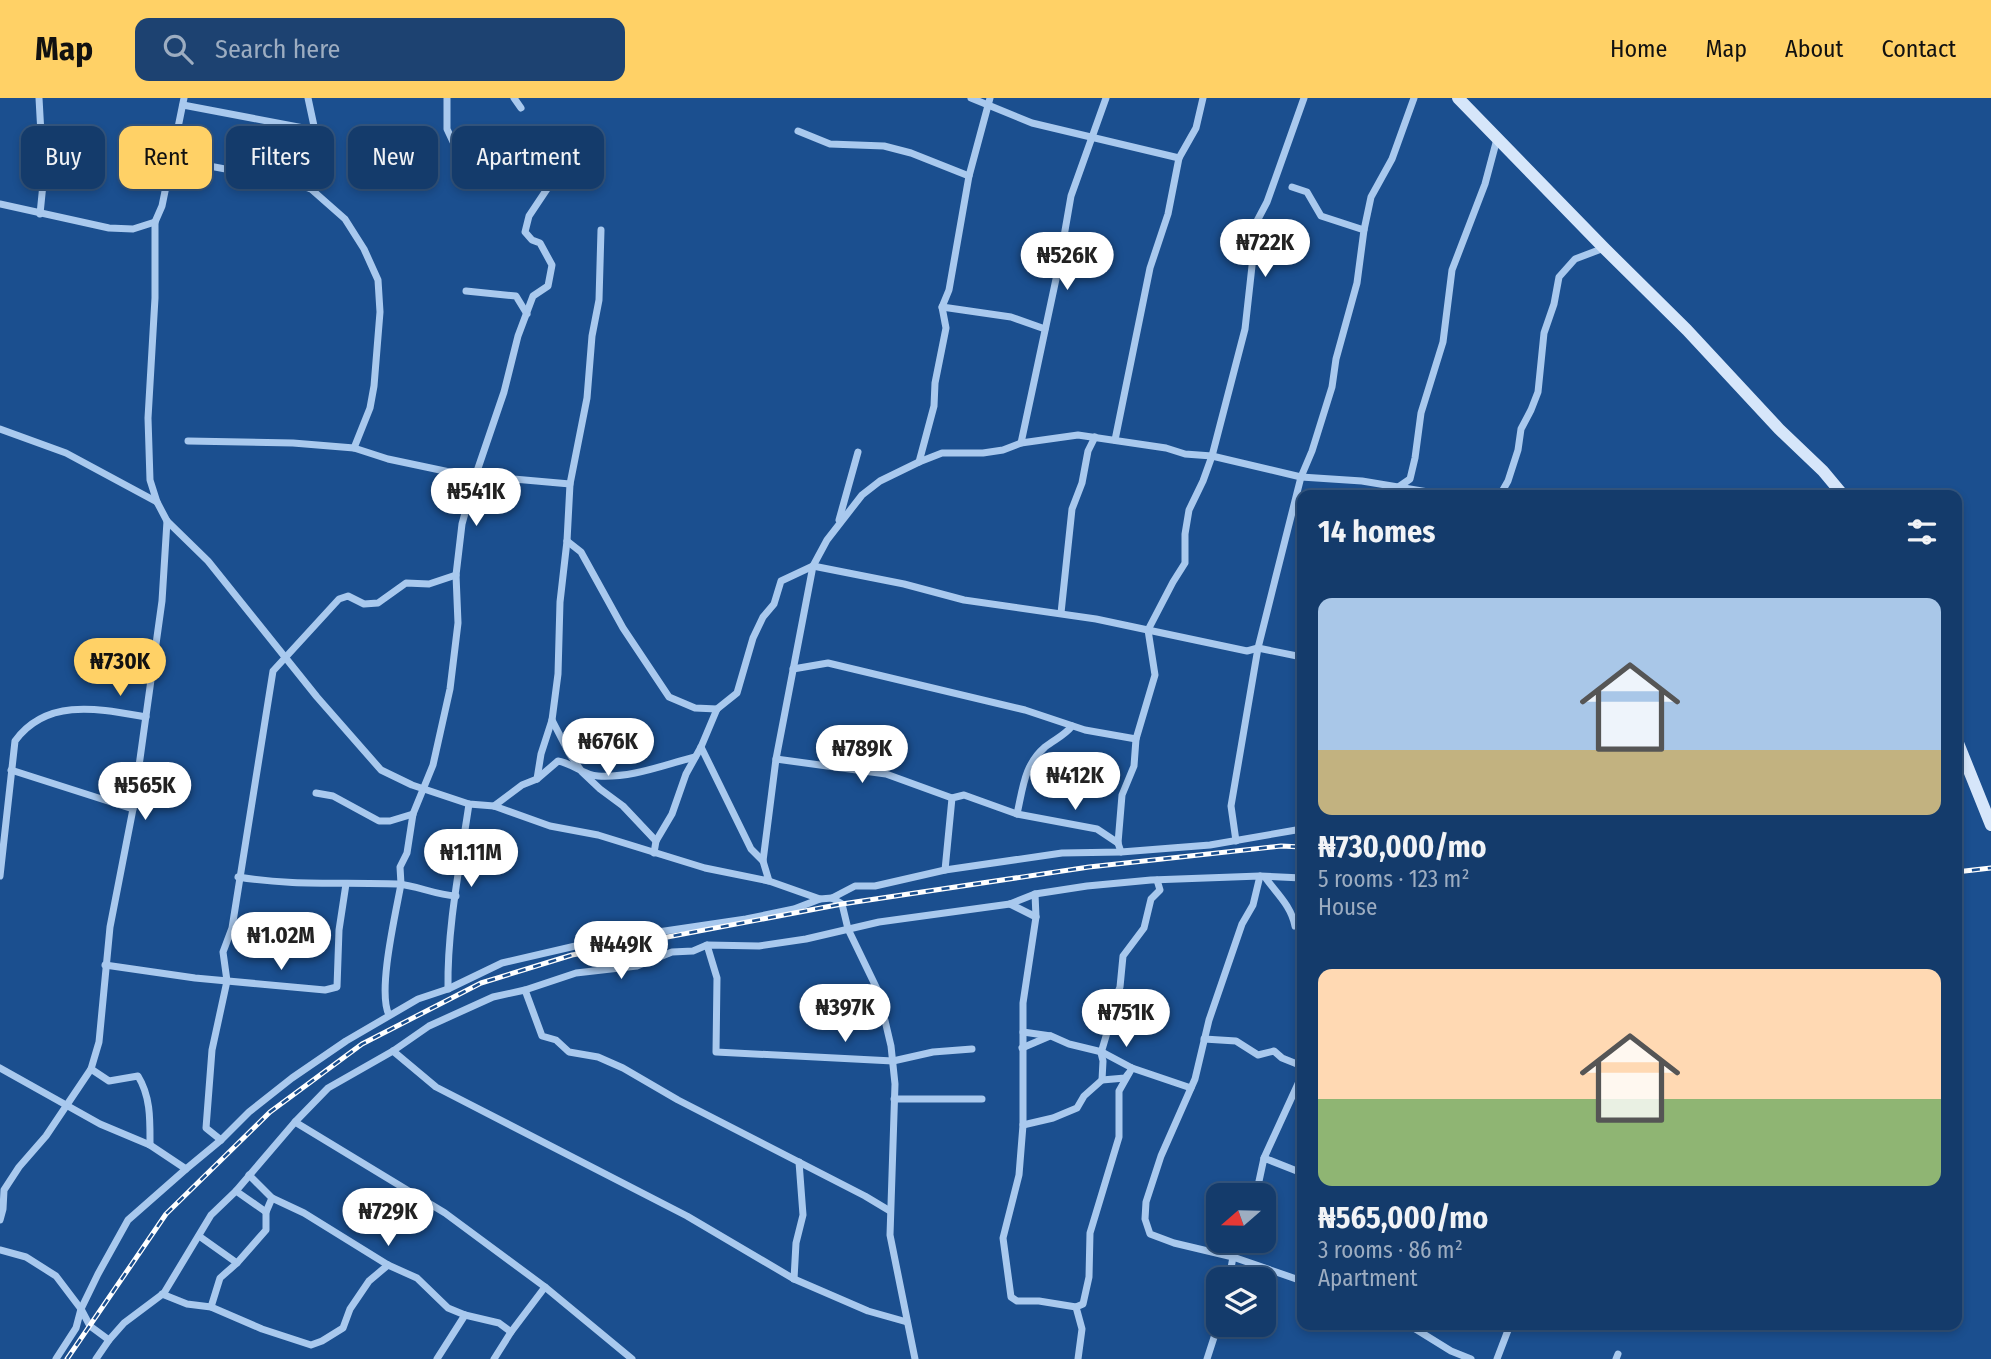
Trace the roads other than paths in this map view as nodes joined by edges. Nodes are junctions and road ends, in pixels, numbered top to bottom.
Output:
1 (39, 98) edge
2 (308, 98) edge
3 (447, 98) edge
4 (514, 98) edge
5 (971, 98) edge
6 (1106, 98) edge
7 (1203, 98) edge
8 (1304, 98) edge
9 (1414, 98) edge
10 (1458, 98) edge
11 (183, 101) edge
12 (989, 102) edge
13 (521, 108) dead end
14 (178, 126) edge
15 (296, 126) edge
16 (313, 126) edge
17 (798, 131) dead end
18 (1093, 136) junction
19 (1497, 139) junction
20 (452, 140) edge
21 (1180, 158) junction
22 (970, 176) junction
23 (1292, 187) dead end
24 (166, 189) edge
25 (311, 189) edge
26 (547, 189) edge
27 (0, 204) edge
28 (40, 214) junction
29 (155, 222) junction
30 (601, 230) dead end
31 (1364, 230) junction
32 (1604, 248) junction
33 (466, 290) dead end
34 (942, 307) junction
35 (527, 315) junction
36 (1045, 328) junction
37 (0, 429) edge
38 (1095, 437) junction
39 (1115, 440) junction
40 (188, 441) dead end
41 (1021, 443) junction
42 (354, 448) junction
43 (858, 452) dead end
44 (1212, 456) junction
45 (919, 462) junction
46 (475, 477) junction
47 (1301, 477) junction
48 (570, 484) junction
49 (1298, 490) edge
50 (1390, 490) edge
51 (1398, 490) edge
52 (1503, 490) edge
53 (1839, 490) edge
54 (1297, 493) edge
55 (158, 502) junction
56 (167, 521) junction
57 (837, 527) junction
58 (567, 541) junction
59 (813, 566) junction
60 (456, 575) junction
61 (1061, 613) junction
62 (1148, 631) junction
63 (1258, 648) junction
64 (1297, 656) edge
65 (284, 657) junction
66 (793, 668) junction
67 (717, 709) junction
68 (146, 717) junction
69 (552, 720) junction
70 (1072, 726) junction
71 (1136, 739) junction
72 (701, 747) junction
73 (1962, 753) edge
74 (695, 757) junction
75 (776, 759) junction
76 (11, 770) junction
77 (582, 772) junction
78 (537, 779) junction
79 (425, 789) junction
80 (316, 793) dead end
81 (952, 798) junction
82 (469, 804) junction
83 (494, 806) junction
84 (133, 808) junction
85 (414, 814) junction
86 (1017, 814) junction
87 (1991, 825) edge
88 (1297, 830) edge
89 (656, 841) junction
90 (1236, 841) junction
91 (1118, 843) junction
92 (1110, 851) junction
93 (1121, 852) junction
94 (654, 853) junction
95 (763, 861) junction
96 (945, 870) junction
97 (0, 876) edge
98 (1262, 876) junction
99 (238, 877) junction
100 (1297, 878) edge
101 (1157, 880) junction
102 (769, 881) junction
103 (346, 884) junction
104 (401, 884) junction
105 (1035, 894) junction
106 (456, 896) junction
107 (832, 898) junction
108 (820, 899) junction
109 (1010, 904) junction
110 (1035, 917) junction
111 (1295, 926) dead end
112 (848, 929) junction
113 (707, 945) junction
114 (106, 965) junction
115 (227, 981) junction
116 (448, 989) junction
117 (525, 990) junction
118 (389, 1014) junction
119 (1023, 1032) junction
120 (1051, 1035) junction
121 (1204, 1039) junction
122 (1022, 1048) junction
123 (972, 1049) dead end
124 (393, 1051) junction
125 (1101, 1052) junction
126 (893, 1061) junction
127 (1297, 1064) edge
128 (0, 1068) edge
129 (1132, 1068) junction
130 (91, 1069) junction
131 (1102, 1080) junction
132 (1297, 1086) edge
133 (1191, 1088) junction
134 (894, 1099) junction
135 (982, 1099) dead end
136 (66, 1106) junction
137 (295, 1122) junction
138 (1023, 1125) junction
139 (221, 1140) junction
140 (150, 1146) junction
141 (1264, 1158) junction
142 (799, 1162) junction
143 (186, 1169) junction
144 (1297, 1170) edge
145 (249, 1175) junction
146 (1259, 1183) edge
147 (2, 1188) edge
148 (236, 1191) junction
149 (272, 1198) junction
150 (890, 1211) junction
151 (266, 1212) junction
152 (0, 1220) edge
153 (199, 1236) junction
154 (0, 1250) edge
155 (1234, 1253) edge
156 (1233, 1257) junction
157 (237, 1263) junction
158 (388, 1265) junction
159 (1231, 1267) edge
160 (794, 1279) junction
161 (1297, 1279) edge
162 (545, 1287) junction
163 (162, 1294) junction
164 (211, 1307) junction
165 (1076, 1307) junction
166 (81, 1310) junction
167 (465, 1315) junction
168 (907, 1322) junction
169 (1417, 1330) edge
170 (1508, 1330) edge
171 (511, 1332) junction
172 (1214, 1337) edge
173 (108, 1340) junction
174 (56, 1359) edge
175 (96, 1359) edge
176 (437, 1359) edge
177 (494, 1359) edge
178 (632, 1359) edge
179 (915, 1359) edge
180 (1077, 1359) edge
181 (1207, 1359) edge
182 (1471, 1359) edge
183 (1497, 1359) edge

1 - 28 street
2 - 16 street
3 - 20 street
4 - 13 street
5 - 12 street
6 - 18 street
7 - 21 street
8 - 44 street
9 - 31 street
10 - 19 street
11 - 14 street
11 - 15 street
12 - 18 street
12 - 22 street
17 - 22 street
18 - 21 street
18 - 36 street
19 - 32 street
19 - 51 street
21 - 39 street
22 - 34 street
23 - 31 street
24 - 29 street
25 - 42 street
26 - 35 street
27 - 28 street
28 - 29 street
29 - 55 street
30 - 48 street
31 - 47 street
32 - 52 street
32 - 53 street
33 - 35 street
34 - 36 street
34 - 45 street
35 - 46 street
36 - 41 street
37 - 55 street
38 - 39 street
38 - 41 street
38 - 61 street
39 - 44 street
40 - 42 street
41 - 45 street
42 - 46 street
43 - 57 street
44 - 47 street
44 - 62 street
45 - 57 street
46 - 48 street
46 - 60 street
47 - 49 street
47 - 50 street
48 - 58 street
54 - 63 street
55 - 56 street
56 - 65 street
56 - 68 street
57 - 59 street
58 - 67 street
58 - 69 street
59 - 61 street
59 - 66 street
59 - 67 street
60 - 65 street
60 - 79 street
61 - 62 street
62 - 63 street
62 - 71 street
63 - 64 street
63 - 90 street
65 - 79 street
65 - 99 street
66 - 70 street
66 - 75 street
67 - 72 street
68 - 76 street
68 - 84 street
69 - 77 street
69 - 78 street
70 - 71 street
70 - 86 street
71 - 91 street
72 - 74 street
72 - 95 street
73 - 87 street
74 - 77 street
74 - 89 street
75 - 81 street
75 - 95 street
76 - 84 street
76 - 97 street
77 - 78 street
77 - 89 street
78 - 83 street
79 - 82 street
79 - 85 street
80 - 85 street
81 - 86 street
81 - 96 street
82 - 83 street
82 - 106 street
83 - 94 street
84 - 114 street
85 - 104 street
86 - 91 street
88 - 90 street
89 - 94 street
90 - 93 street
91 - 92 street
91 - 93 street
92 - 93 street
92 - 96 street
94 - 102 street
95 - 102 street
96 - 107 street
98 - 100 street
98 - 101 street
98 - 111 street
98 - 121 street
99 - 103 street
99 - 115 street
101 - 105 street
101 - 125 street
102 - 108 street
103 - 104 street
103 - 115 street
104 - 106 street
104 - 118 street
105 - 109 street
105 - 110 street
106 - 116 street
107 - 108 street
107 - 112 street
108 - 116 street
109 - 110 street
109 - 112 street
110 - 119 street
112 - 113 street
112 - 126 street
113 - 117 street
113 - 126 street
114 - 115 street
114 - 130 street
115 - 139 street
116 - 118 street
117 - 124 street
117 - 142 street
118 - 139 street
119 - 120 street
119 - 122 street
120 - 122 street
120 - 125 street
121 - 127 street
121 - 133 street
122 - 138 street
123 - 126 street
124 - 137 street
124 - 160 street
125 - 129 street
125 - 131 street
126 - 134 street
128 - 136 street
129 - 131 street
129 - 133 street
129 - 165 street
130 - 136 street
130 - 140 street
131 - 138 street
132 - 141 street
133 - 156 street
134 - 135 street
134 - 150 street
136 - 140 street
136 - 147 street
137 - 145 street
137 - 162 street
138 - 165 street
139 - 143 street
140 - 143 street
141 - 144 street
141 - 146 street
142 - 150 street
142 - 160 street
143 - 166 street
145 - 148 street
145 - 149 street
147 - 152 street
148 - 151 street
148 - 153 street
149 - 151 street
149 - 158 street
150 - 168 street
151 - 157 street
153 - 157 street
153 - 163 street
154 - 166 street
155 - 156 street
156 - 159 street
156 - 161 street
157 - 164 street
158 - 164 street
158 - 167 street
160 - 168 street
162 - 171 street
162 - 178 street
163 - 164 street
163 - 173 street
165 - 180 street
166 - 173 street
166 - 174 street
167 - 171 street
167 - 176 street
168 - 179 street
169 - 182 street
170 - 183 street
171 - 177 street
172 - 181 street
173 - 175 street

